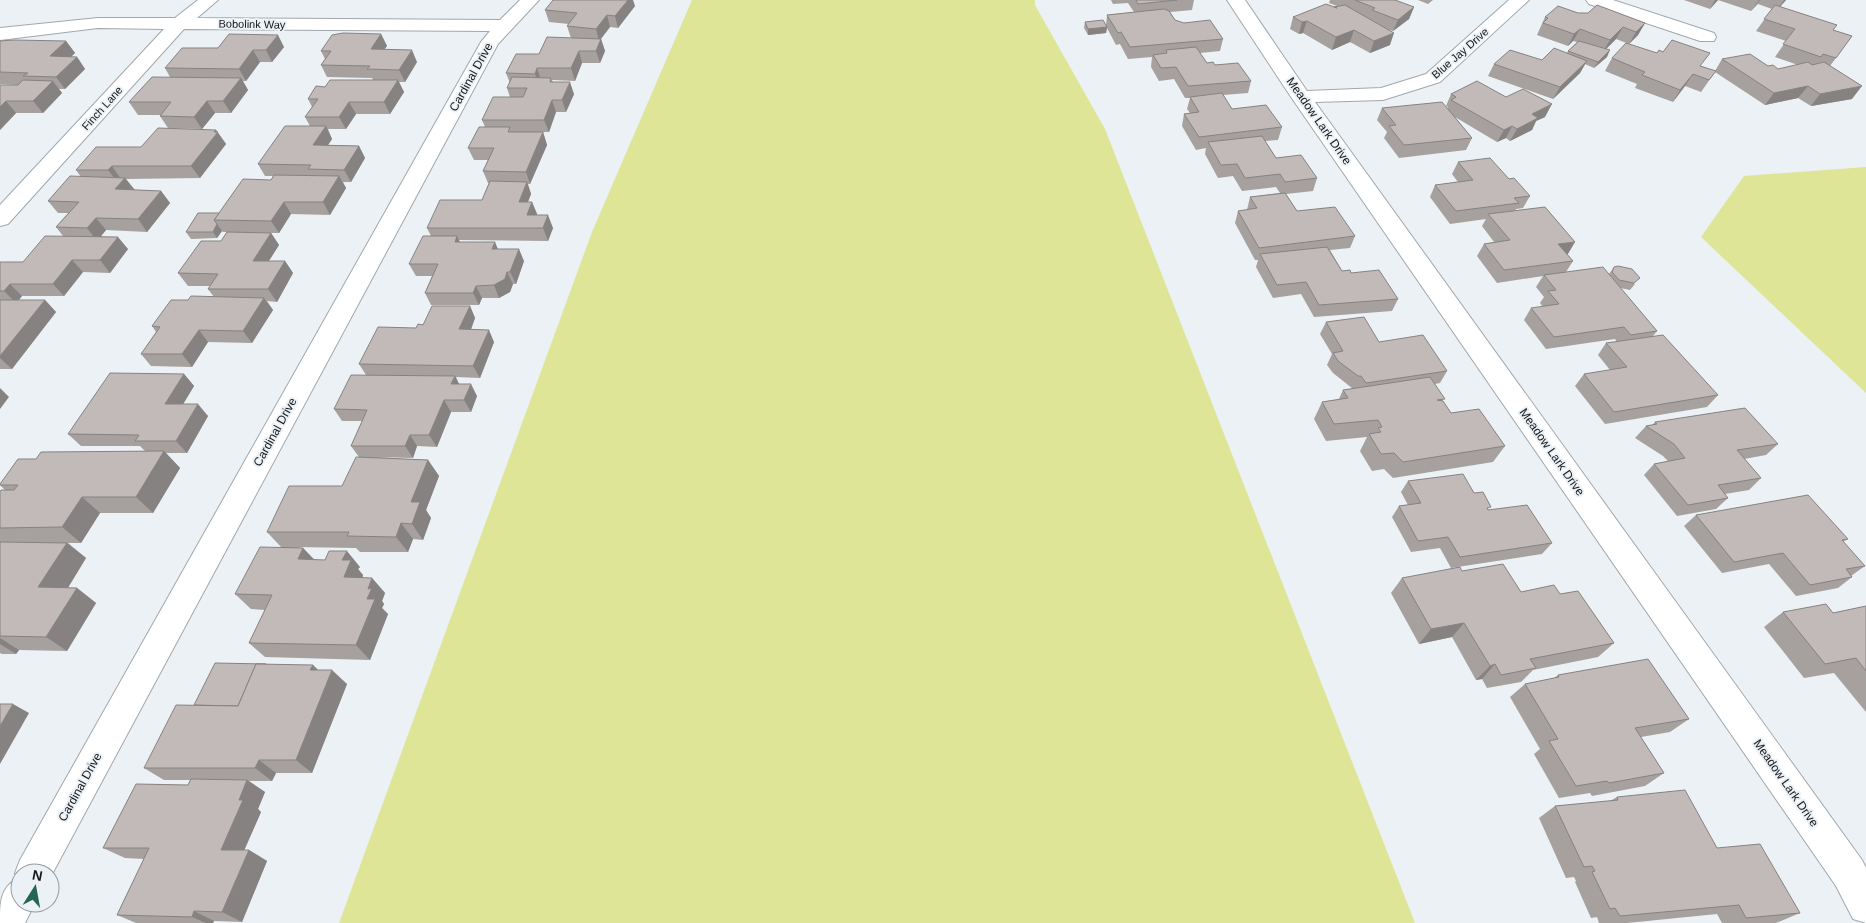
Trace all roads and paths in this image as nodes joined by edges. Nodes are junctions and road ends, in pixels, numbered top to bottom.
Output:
1 (209, 0) edge
2 (530, 0) edge
3 (1236, 0) edge
4 (1520, 0) edge
5 (1595, 0) edge
6 (180, 23) junction
7 (504, 26) junction
8 (0, 34) edge
9 (1707, 37) dead end
10 (1301, 97) junction
11 (0, 219) edge
12 (38, 863) edge
13 (1866, 906) edge

1 - 6 street, Finch Lane
2 - 7 street, Cardinal Drive
3 - 10 street, Meadow Lark Drive
4 - 10 street, Blue Jay Drive
5 - 9 street
6 - 7 street, Bobolink Way
6 - 8 street, Bobolink Way
6 - 11 street, Finch Lane
7 - 12 street, Cardinal Drive
10 - 13 street, Meadow Lark Drive

